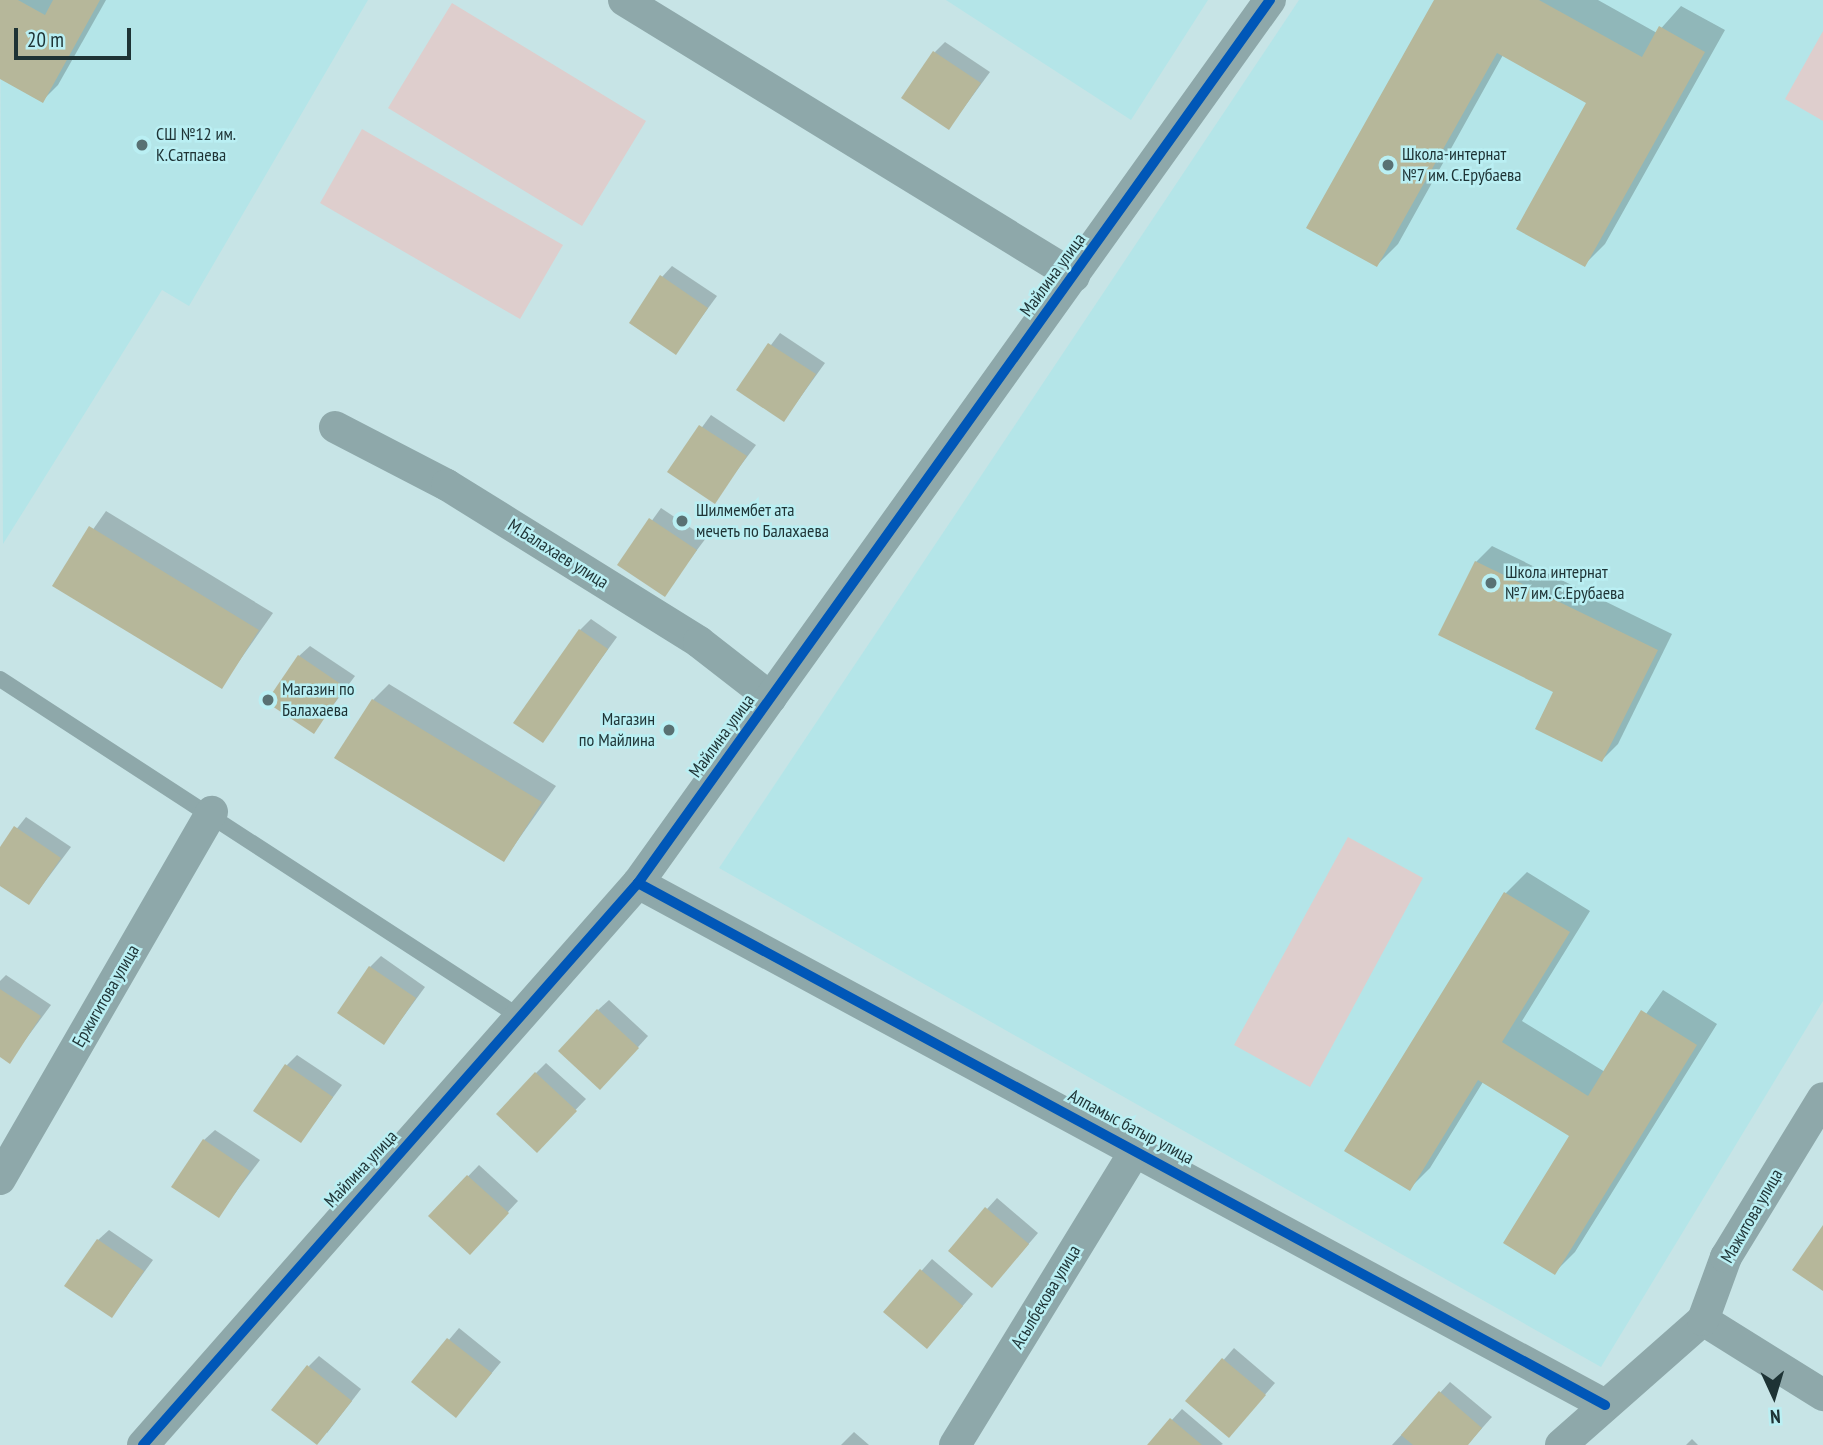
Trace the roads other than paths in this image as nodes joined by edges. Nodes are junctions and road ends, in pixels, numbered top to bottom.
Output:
1 (624, 0) edge
2 (1270, 0) edge
3 (1074, 276) junction
4 (335, 427) dead end
5 (0, 679) edge
6 (771, 698) junction
7 (212, 812) junction
8 (638, 883) junction
9 (523, 1019) junction
10 (1823, 1098) edge
11 (1136, 1150) junction
12 (0, 1180) edge
13 (1703, 1320) junction
14 (1823, 1395) edge
15 (1605, 1405) junction
16 (143, 1445) edge
17 (955, 1445) edge
18 (1561, 1445) edge

1 - 3 street
2 - 3 street, Майлина улица
3 - 6 street, Майлина улица
4 - 6 street, М.Балахаев улица
5 - 7 lane
6 - 8 street, Майлина улица
7 - 9 lane
7 - 12 street, Ержигитова улица
8 - 9 street, Майлина улица
8 - 11 street, Алпамыс батыр улица
9 - 16 street, Майлина улица
10 - 13 street, Мажитова улица
11 - 15 street, Алпамыс батыр улица
11 - 17 street, Асылбекова улица
13 - 14 street
13 - 15 street, Мажитова улица
15 - 18 street, Мажитова улица

